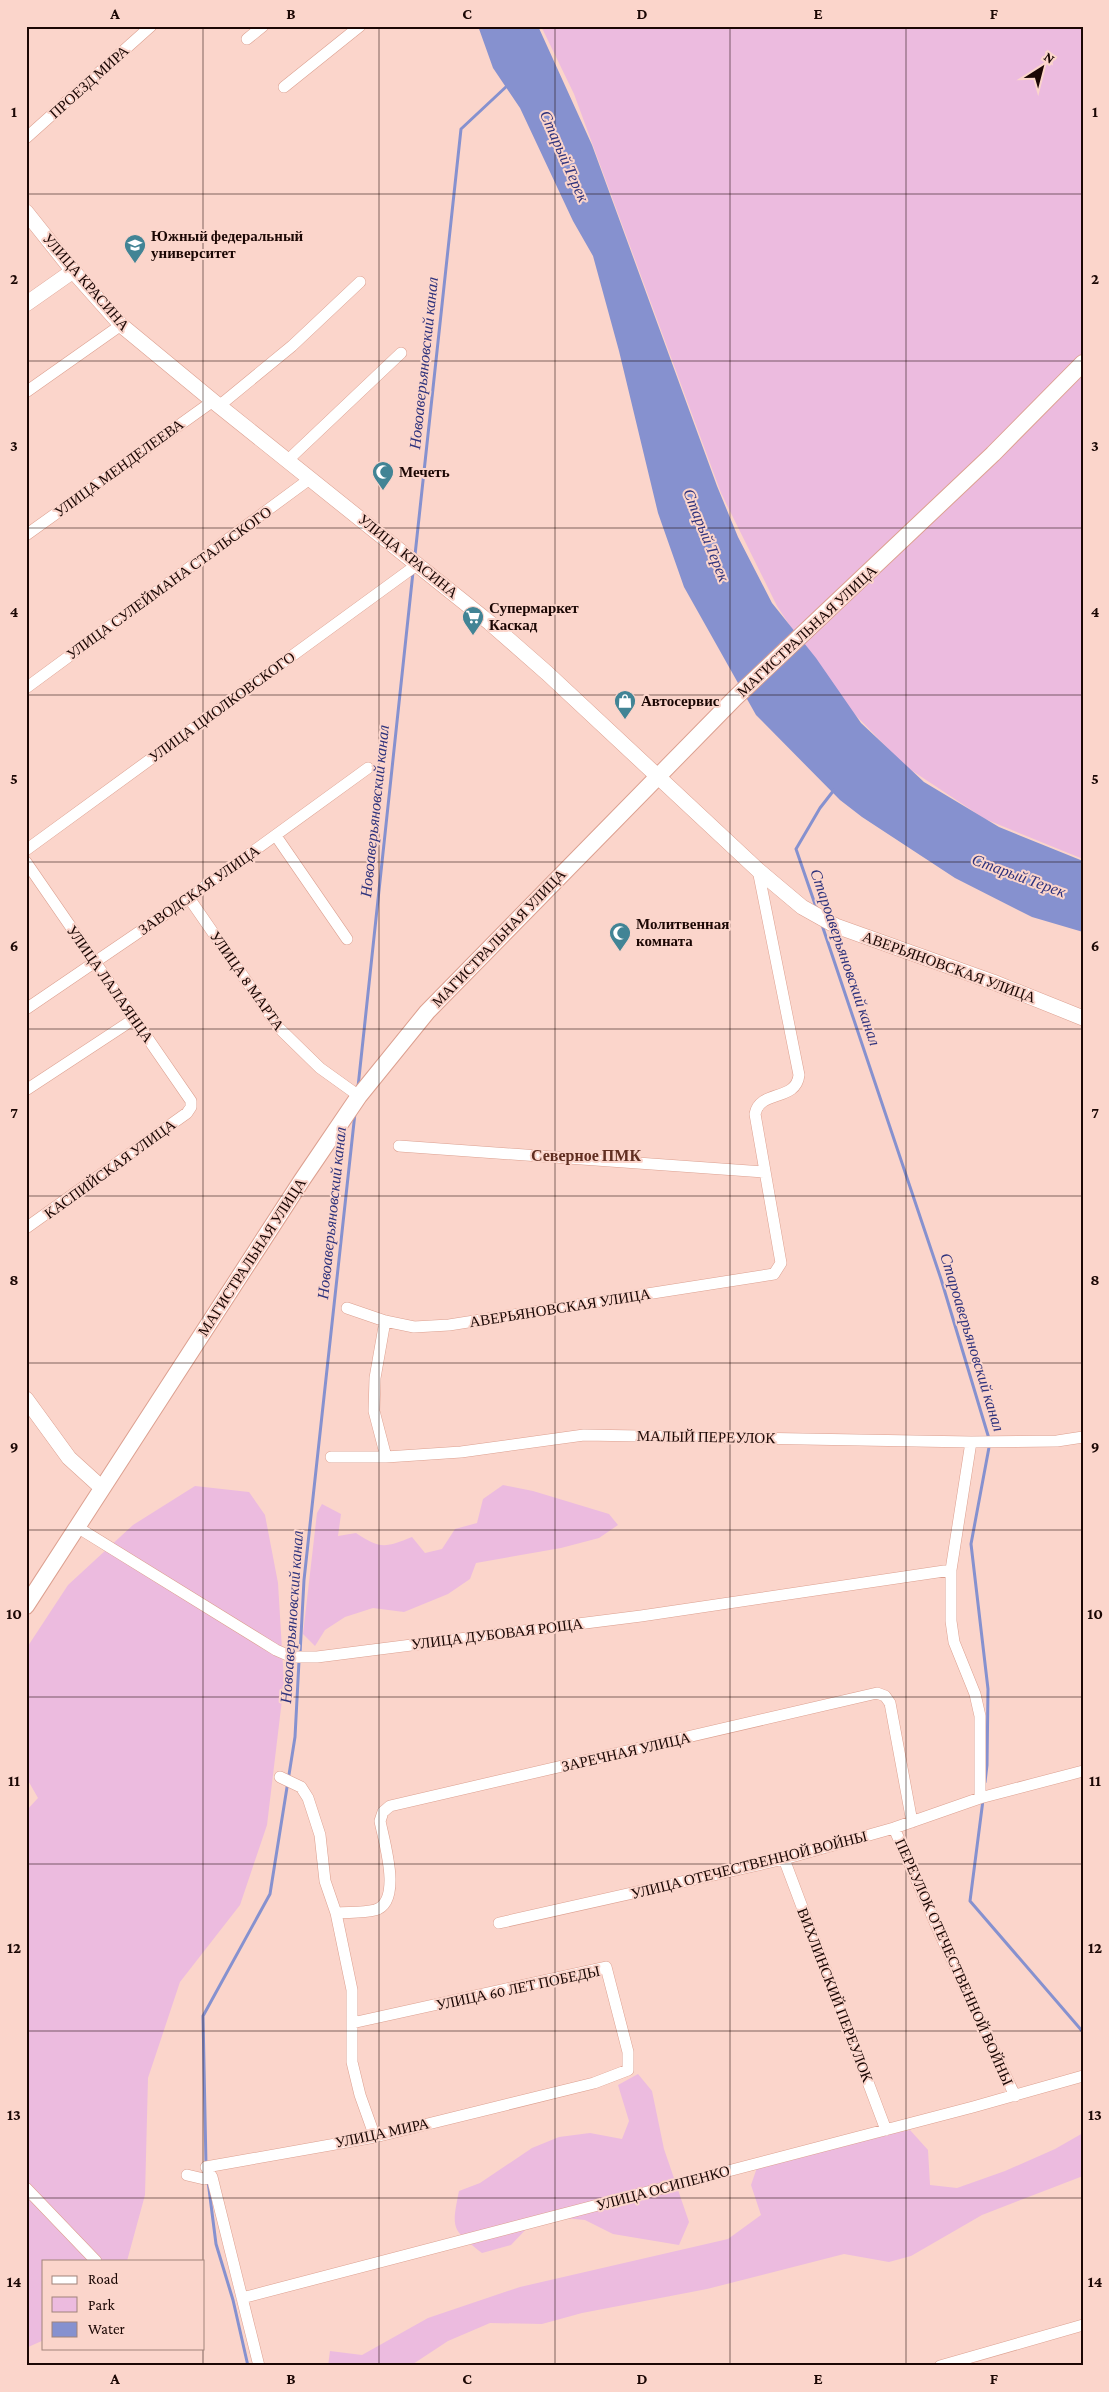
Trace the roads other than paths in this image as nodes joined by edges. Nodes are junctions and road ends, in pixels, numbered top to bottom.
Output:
1 (151, 26) edge
2 (263, 26) edge
3 (360, 26) edge
4 (247, 39) dead end
5 (284, 87) dead end
6 (26, 138) edge
7 (26, 212) edge
8 (73, 270) junction
9 (360, 282) dead end
10 (26, 304) edge
11 (121, 325) junction
12 (401, 353) dead end
13 (1083, 363) edge
14 (26, 392) edge
15 (216, 404) junction
16 (288, 460) junction
17 (311, 478) junction
18 (26, 535) edge
19 (418, 564) junction
20 (26, 688) edge
21 (368, 768) dead end
22 (659, 776) junction
23 (276, 836) junction
24 (26, 850) edge
25 (26, 862) edge
26 (758, 870) junction
27 (189, 898) junction
28 (347, 939) dead end
29 (95, 962) junction
30 (26, 1009) edge
31 (1083, 1018) edge
32 (134, 1019) junction
33 (26, 1090) edge
34 (359, 1096) junction
35 (191, 1107) joint
36 (399, 1146) dead end
37 (764, 1172) junction
38 (26, 1228) edge
39 (347, 1308) dead end
40 (385, 1322) junction
41 (26, 1399) edge
42 (1083, 1437) edge
43 (971, 1442) junction
44 (331, 1457) dead end
45 (386, 1457) junction
46 (102, 1488) junction
47 (77, 1527) junction
48 (951, 1570) junction
49 (26, 1606) edge
50 (1083, 1771) edge
51 (280, 1777) dead end
52 (980, 1798) junction
53 (912, 1822) junction
54 (894, 1828) junction
55 (784, 1859) junction
56 (336, 1913) junction
57 (499, 1923) dead end
58 (352, 2024) junction
59 (1083, 2076) edge
60 (594, 2083) joint
61 (1015, 2096) junction
62 (886, 2130) junction
63 (375, 2137) junction
64 (187, 2176) dead end
65 (212, 2177) junction
66 (26, 2188) edge
67 (95, 2260) edge
68 (242, 2298) junction
69 (1083, 2325) edge
70 (259, 2366) edge
71 (940, 2366) edge

1 - 6 street, ПРОЕЗД МИРА
2 - 4 street
3 - 5 street
7 - 8 street, УЛИЦА КРАСИНА
8 - 10 street
8 - 11 street, УЛИЦА КРАСИНА
9 - 15 street
11 - 14 street
11 - 15 street, УЛИЦА КРАСИНА
12 - 16 street
13 - 22 main road, МАГИСТРАЛЬНАЯ УЛИЦА
15 - 16 street, УЛИЦА КРАСИНА
15 - 18 street, УЛИЦА МЕНДЕЛЕЕВА
16 - 17 street, УЛИЦА КРАСИНА
17 - 19 street, УЛИЦА КРАСИНА
17 - 20 street, УЛИЦА СУЛЕЙМАНА СТАЛЬСКОГО
19 - 22 street, УЛИЦА КРАСИНА
19 - 24 street, УЛИЦА ЦИОЛКОВСКОГО
21 - 23 street, ЗАВОДСКАЯ УЛИЦА
22 - 26 street, АВЕРЬЯНОВСКАЯ УЛИЦА
22 - 34 main road, МАГИСТРАЛЬНАЯ УЛИЦА
23 - 27 street, ЗАВОДСКАЯ УЛИЦА
23 - 28 street
25 - 29 street, УЛИЦА ЛАЛАЯНЦА
26 - 31 street, АВЕРЬЯНОВСКАЯ УЛИЦА
26 - 37 street
27 - 29 street, ЗАВОДСКАЯ УЛИЦА
27 - 34 street, УЛИЦА 8 МАРТА
29 - 30 street, ЗАВОДСКАЯ УЛИЦА
29 - 32 street, УЛИЦА ЛАЛАЯНЦА
32 - 33 street
32 - 35 street, УЛИЦА ЛАЛАЯНЦА
34 - 46 main road, МАГИСТРАЛЬНАЯ УЛИЦА
35 - 38 street, КАСПИЙСКАЯ УЛИЦА
36 - 37 street
37 - 40 street, АВЕРЬЯНОВСКАЯ УЛИЦА
39 - 40 street, АВЕРЬЯНОВСКАЯ УЛИЦА
40 - 45 street
41 - 46 street
42 - 43 street, МАЛЫЙ ПЕРЕУЛОК
43 - 45 street, МАЛЫЙ ПЕРЕУЛОК
43 - 48 street
44 - 45 street, МАЛЫЙ ПЕРЕУЛОК
46 - 47 main road, МАГИСТРАЛЬНАЯ УЛИЦА
47 - 48 street, УЛИЦА ДУБОВАЯ РОЩА
47 - 49 main road, МАГИСТРАЛЬНАЯ УЛИЦА
48 - 52 street
50 - 52 street, УЛИЦА ОТЕЧЕСТВЕННОЙ ВОЙНЫ
51 - 56 street
52 - 53 street, УЛИЦА ОТЕЧЕСТВЕННОЙ ВОЙНЫ
53 - 54 street, УЛИЦА ОТЕЧЕСТВЕННОЙ ВОЙНЫ
53 - 56 street, ЗАРЕЧНАЯ УЛИЦА
54 - 55 street, УЛИЦА ОТЕЧЕСТВЕННОЙ ВОЙНЫ
54 - 61 street, ПЕРЕУЛОК ОТЕЧЕСТВЕННОЙ ВОЙНЫ
55 - 57 street, УЛИЦА ОТЕЧЕСТВЕННОЙ ВОЙНЫ
55 - 62 street, ВИХЛИНСКИЙ ПЕРЕУЛОК
56 - 58 street
58 - 60 street, УЛИЦА 60 ЛЕТ ПОБЕДЫ
58 - 63 street
59 - 61 street, УЛИЦА ОСИПЕНКО
60 - 63 street, УЛИЦА МИРА
61 - 62 street, УЛИЦА ОСИПЕНКО
62 - 68 street, УЛИЦА ОСИПЕНКО
63 - 65 street, УЛИЦА МИРА
64 - 65 street
65 - 68 street
66 - 67 street
68 - 70 street
69 - 71 street

